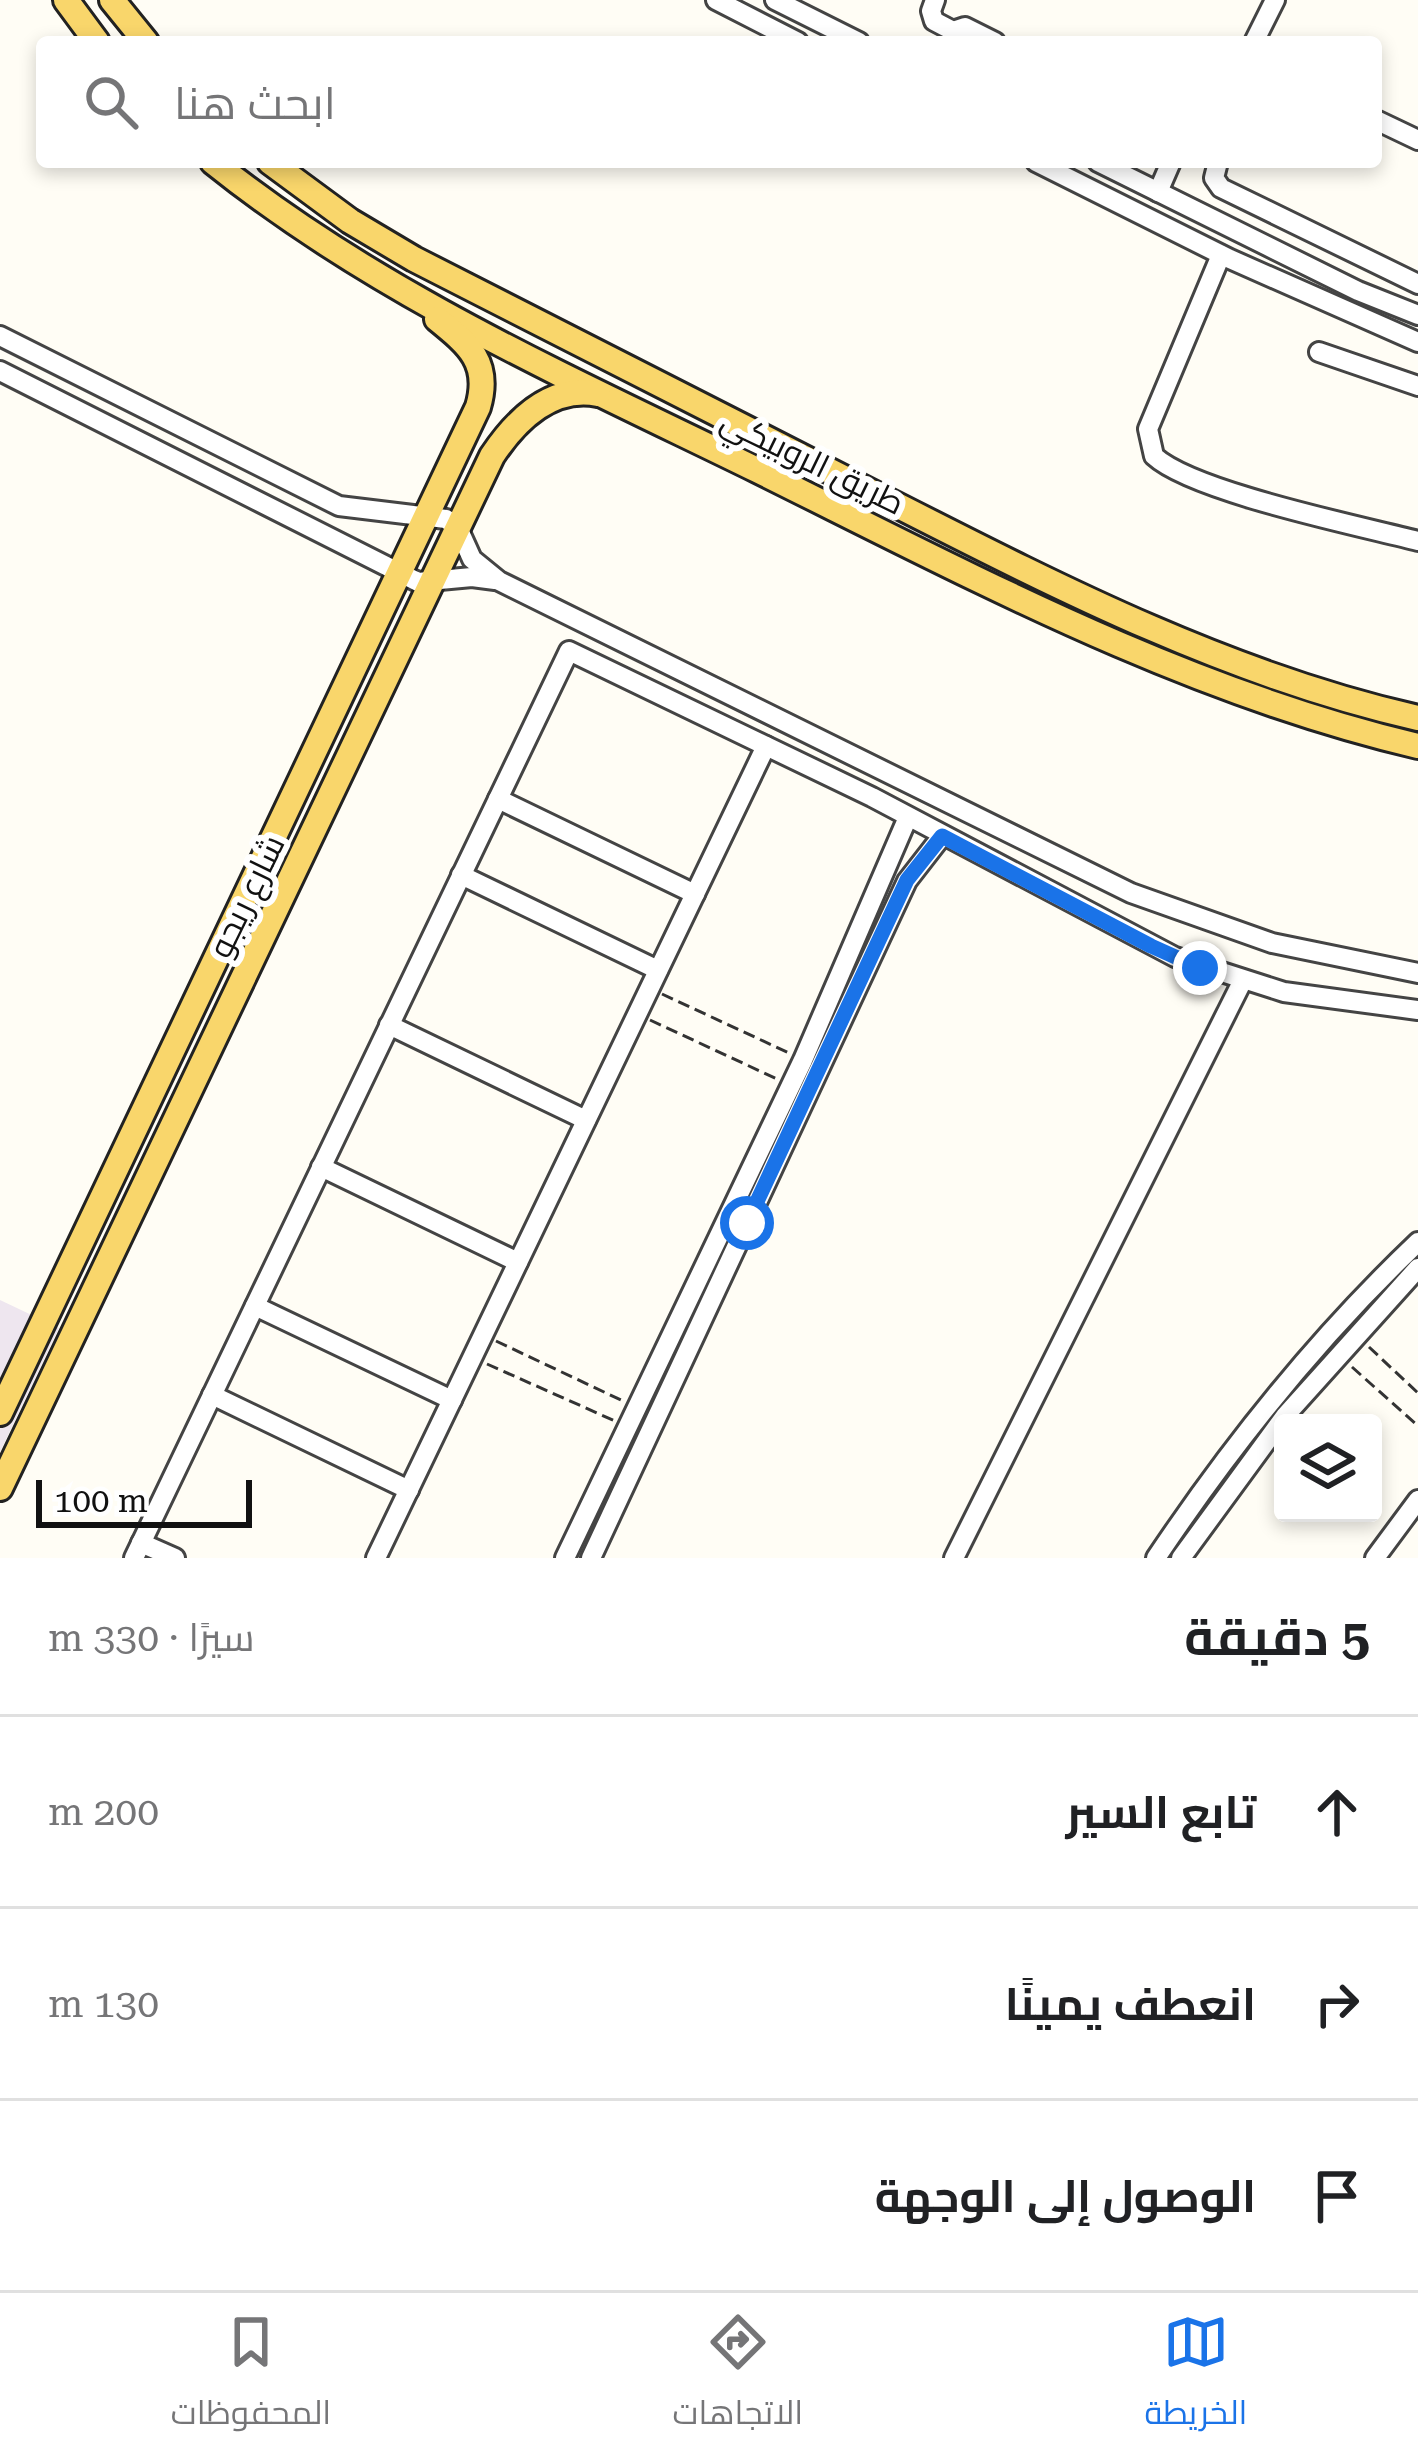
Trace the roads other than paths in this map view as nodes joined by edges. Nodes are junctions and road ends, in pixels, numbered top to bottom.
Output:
1 (66, 0) edge
2 (112, 0) edge
3 (716, 0) edge
4 (775, 0) edge
5 (935, 0) edge
6 (1275, 0) edge
7 (738, 5) edge
8 (93, 36) edge
9 (141, 36) edge
10 (788, 36) edge
11 (847, 36) edge
12 (952, 36) edge
13 (983, 36) edge
14 (1257, 36) edge
15 (1382, 123) edge
16 (1418, 140) edge
17 (221, 168) edge
18 (277, 168) edge
19 (1048, 168) edge
20 (1169, 168) edge
21 (1216, 168) edge
22 (1131, 173) edge
23 (1158, 192) junction
24 (1119, 204) junction
25 (1221, 255) junction
26 (1418, 284) edge
27 (398, 287) junction
28 (1418, 315) edge
29 (0, 336) edge
30 (1418, 342) edge
31 (1319, 352) dead end
32 (0, 371) edge
33 (1418, 386) edge
34 (604, 394) junction
35 (425, 516) junction
36 (458, 528) junction
37 (1418, 541) edge
38 (398, 572) junction
39 (499, 581) junction
40 (432, 584) junction
41 (1418, 718) edge
42 (766, 746) junction
43 (1418, 746) edge
44 (498, 799) junction
45 (908, 818) junction
46 (942, 836) junction
47 (461, 875) junction
48 (695, 894) junction
49 (1418, 973) edge
50 (654, 979) junction
51 (1248, 983) junction
52 (1418, 1010) edge
53 (389, 1025) junction
54 (586, 1120) junction
55 (321, 1167) junction
56 (757, 1178) junction
57 (1139, 1201) junction
58 (1418, 1242) edge
59 (518, 1262) junction
60 (1418, 1268) edge
61 (65, 1275) junction
62 (95, 1289) junction
63 (255, 1306) junction
64 (212, 1396) junction
65 (452, 1400) junction
66 (0, 1413) edge
67 (0, 1488) edge
68 (409, 1490) junction
69 (1415, 1511) edge
70 (137, 1550) edge
71 (597, 1556) edge
72 (175, 1558) edge
73 (376, 1558) edge
74 (565, 1558) edge
75 (954, 1558) edge
76 (968, 1558) edge
77 (1156, 1558) edge
78 (1181, 1558) edge
79 (1375, 1558) edge

1 - 8 main road
2 - 9 main road
3 - 7 street
4 - 11 street
5 - 12 street
6 - 14 street
7 - 10 street
12 - 13 street
15 - 16 street
17 - 27 main road, طريق الروبيكي
18 - 41 main road, طريق الروبيكي
19 - 24 street
20 - 23 street
21 - 26 street
22 - 23 street
22 - 24 street
23 - 28 street
24 - 25 street
25 - 30 street
25 - 37 street
27 - 34 main road, طريق الروبيكي
27 - 35 main road, شارع ريجو
29 - 35 street
31 - 33 street
32 - 38 street
34 - 36 main road, شارع ريجو
34 - 43 main road, طريق الروبيكي
35 - 36 street
35 - 38 main road, شارع ريجو
36 - 39 street
36 - 40 main road, شارع ريجو
38 - 40 street
38 - 61 main road, شارع ريجو
39 - 40 street
39 - 49 street
40 - 62 main road, شارع ريجو
42 - 44 street
42 - 45 street
42 - 48 street
44 - 47 street
44 - 48 street
45 - 46 street
45 - 56 street
46 - 51 street
46 - 56 street
47 - 50 street
47 - 53 street
48 - 50 street
50 - 54 street
51 - 52 street
51 - 57 street
53 - 54 street
53 - 55 street
54 - 59 street
55 - 59 street
55 - 63 street
56 - 71 street
56 - 74 street
57 - 75 street
57 - 76 street
58 - 77 street
59 - 65 street
60 - 78 street
61 - 62 main road
61 - 66 main road, شارع ريجو
62 - 67 main road, شارع ريجو
63 - 64 street
63 - 65 street
64 - 68 street
64 - 70 street
65 - 68 street
68 - 73 street
69 - 79 street
70 - 72 street

